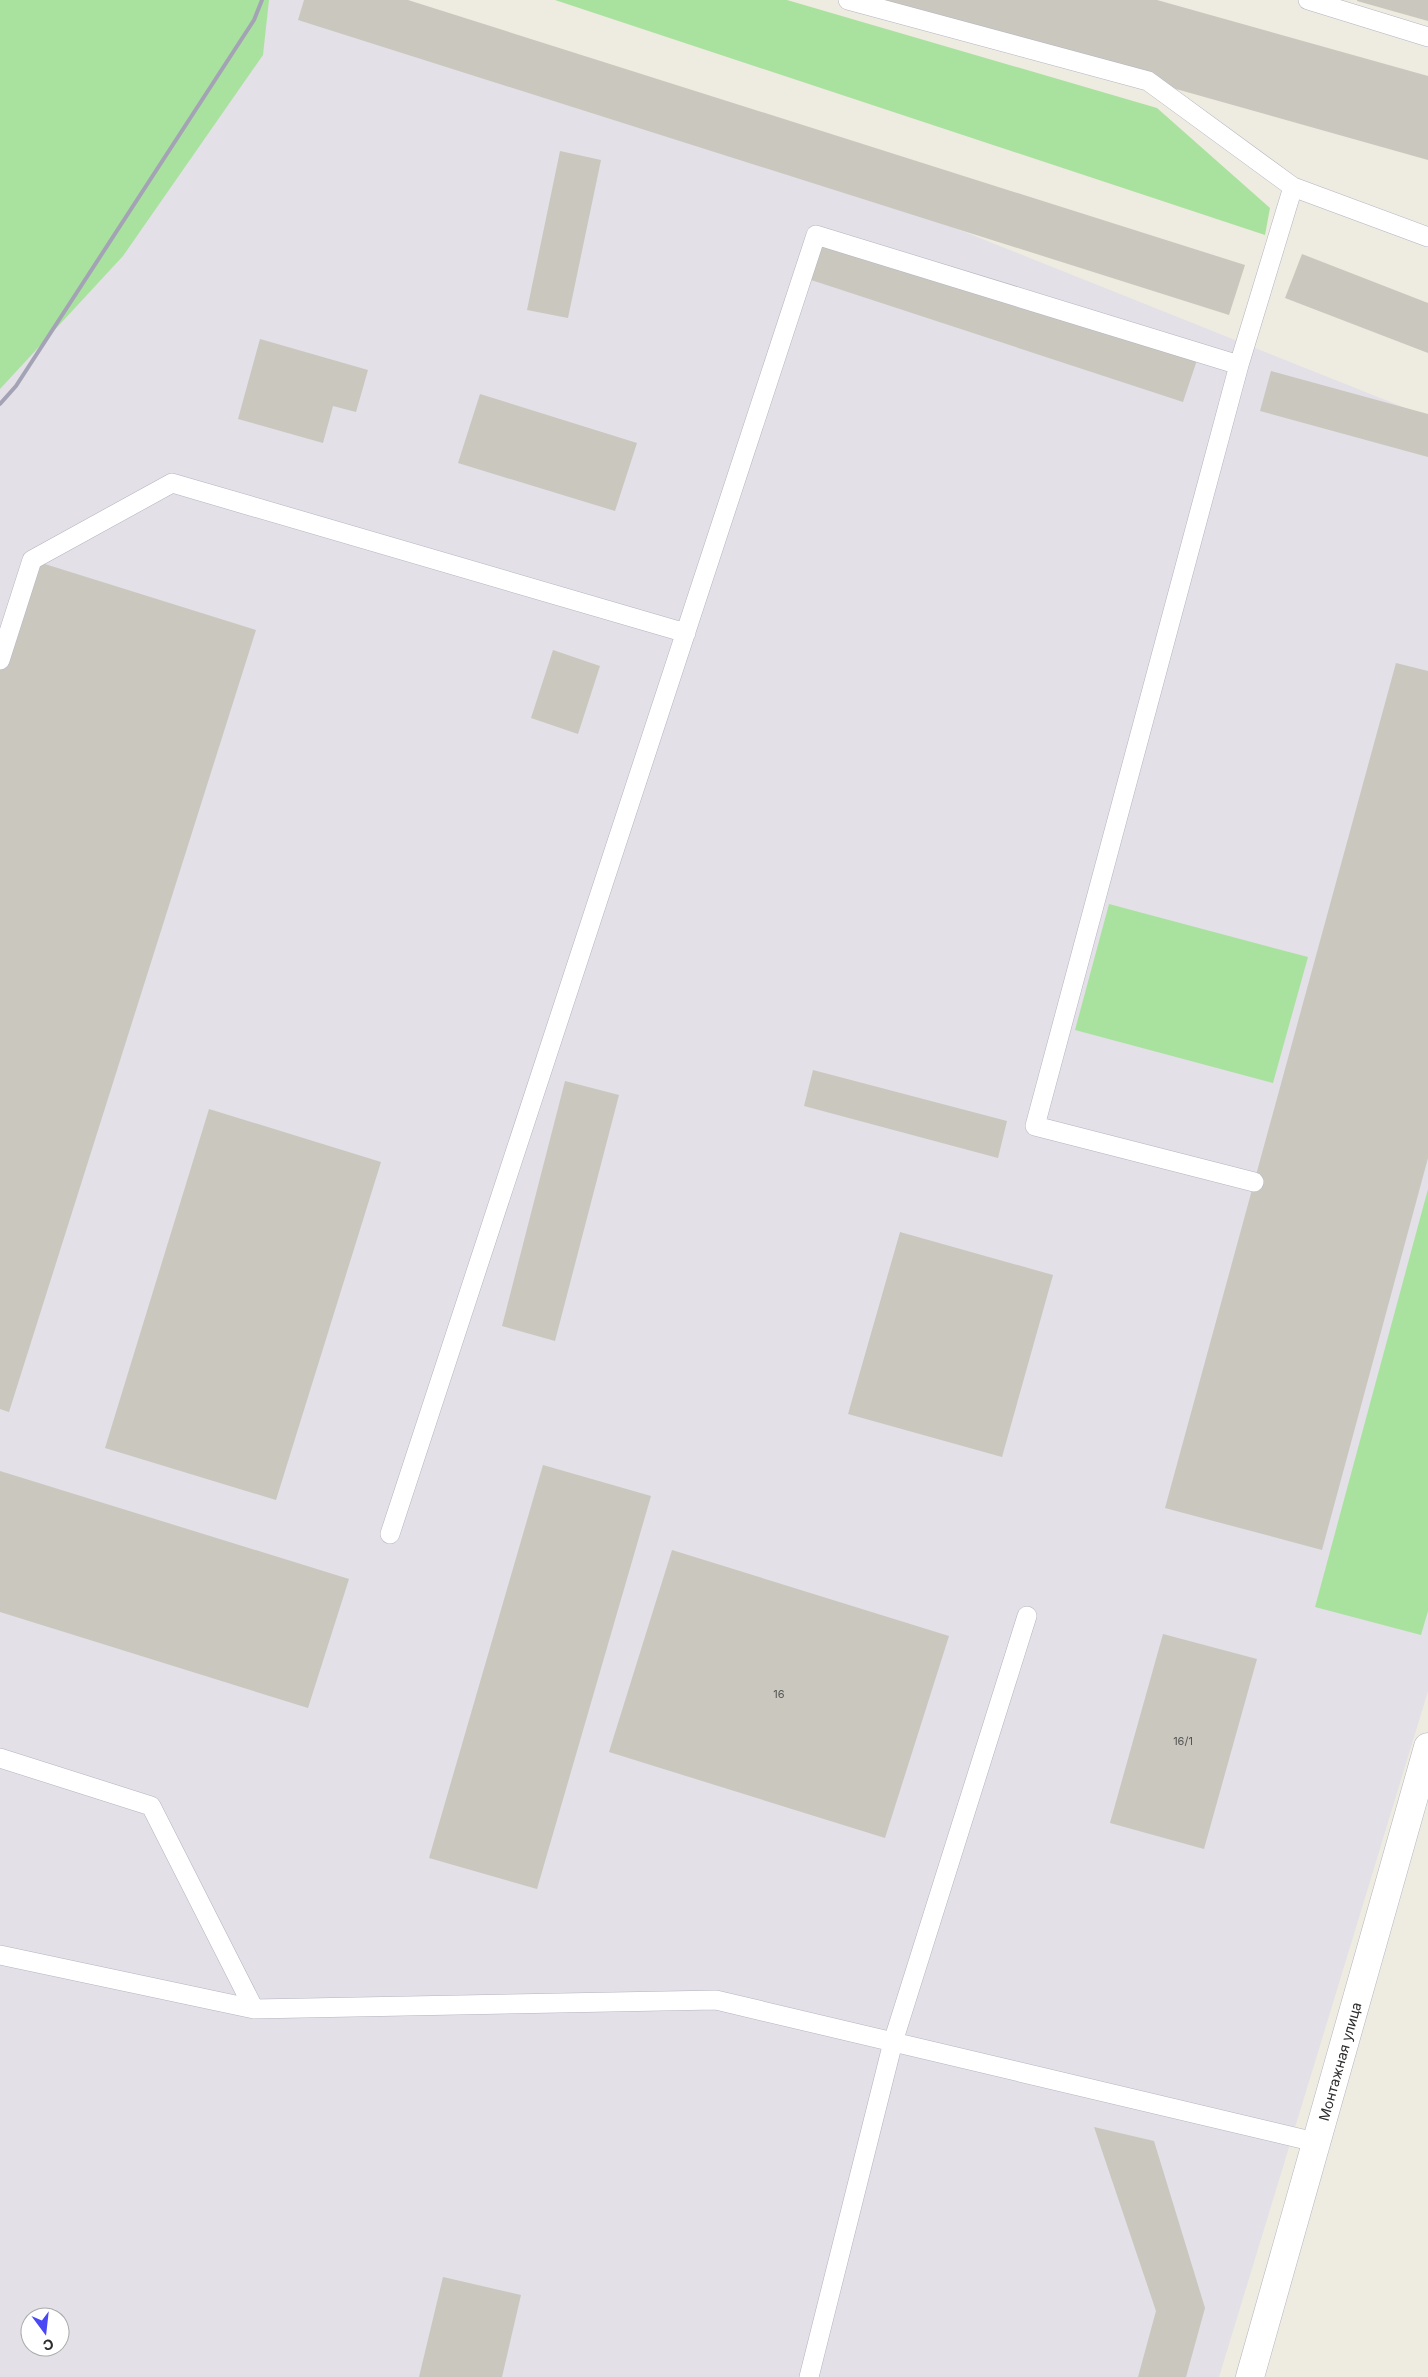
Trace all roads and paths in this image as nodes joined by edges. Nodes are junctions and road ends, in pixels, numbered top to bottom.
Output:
1 (848, 0) edge
2 (1308, 0) edge
3 (1428, 37) edge
4 (1293, 187) junction
5 (1428, 237) edge
6 (1239, 365) junction
7 (686, 634) junction
8 (0, 660) edge
9 (1254, 1182) dead end
10 (390, 1534) dead end
11 (1027, 1616) dead end
12 (1428, 1746) edge
13 (0, 1758) edge
14 (0, 1955) edge
15 (254, 2009) junction
16 (894, 2042) junction
17 (1315, 2142) junction
18 (809, 2377) edge
19 (1250, 2377) edge

1 - 4 lane
2 - 3 lane
4 - 5 lane
4 - 6 lane
6 - 7 lane
6 - 9 lane
7 - 8 lane
7 - 10 lane
11 - 16 lane
12 - 17 street, Монтажная улица
13 - 15 lane
14 - 15 lane
15 - 16 lane
16 - 17 lane
16 - 18 lane
17 - 19 street, Монтажная улица

